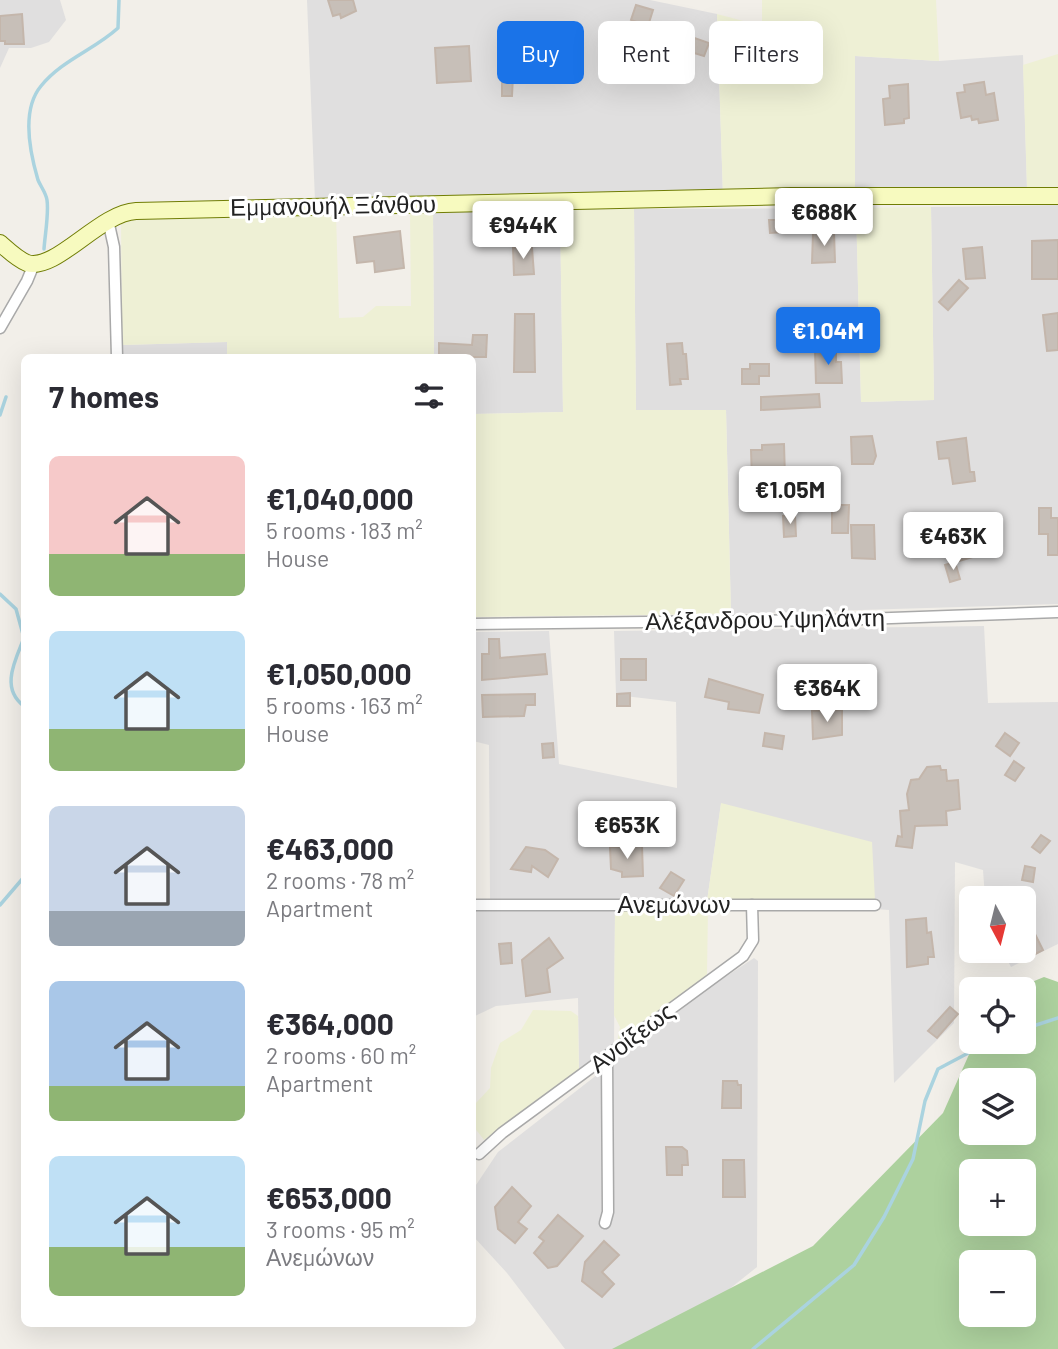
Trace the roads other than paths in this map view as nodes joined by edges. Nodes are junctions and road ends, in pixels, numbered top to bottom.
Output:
1 (1058, 196) edge
2 (108, 220) junction
3 (0, 243) edge
4 (38, 263) junction
5 (0, 328) edge
6 (117, 354) edge
7 (1058, 612) edge
8 (476, 624) edge
9 (476, 905) edge
10 (752, 905) junction
11 (875, 905) dead end
12 (607, 1058) junction
13 (478, 1154) dead end
14 (605, 1223) dead end

1 - 2 street, Εμμανουήλ Ξάνθου
2 - 4 street, Εμμανουήλ Ξάνθου
2 - 6 street
3 - 4 street
4 - 5 street
7 - 8 street, Αλέξανδρου Υψηλάντη
9 - 10 street, Ανεμώνων
10 - 11 street, Ανεμώνων
10 - 12 street, Ανοίξεως
12 - 13 street, Ανοίξεως
12 - 14 street

